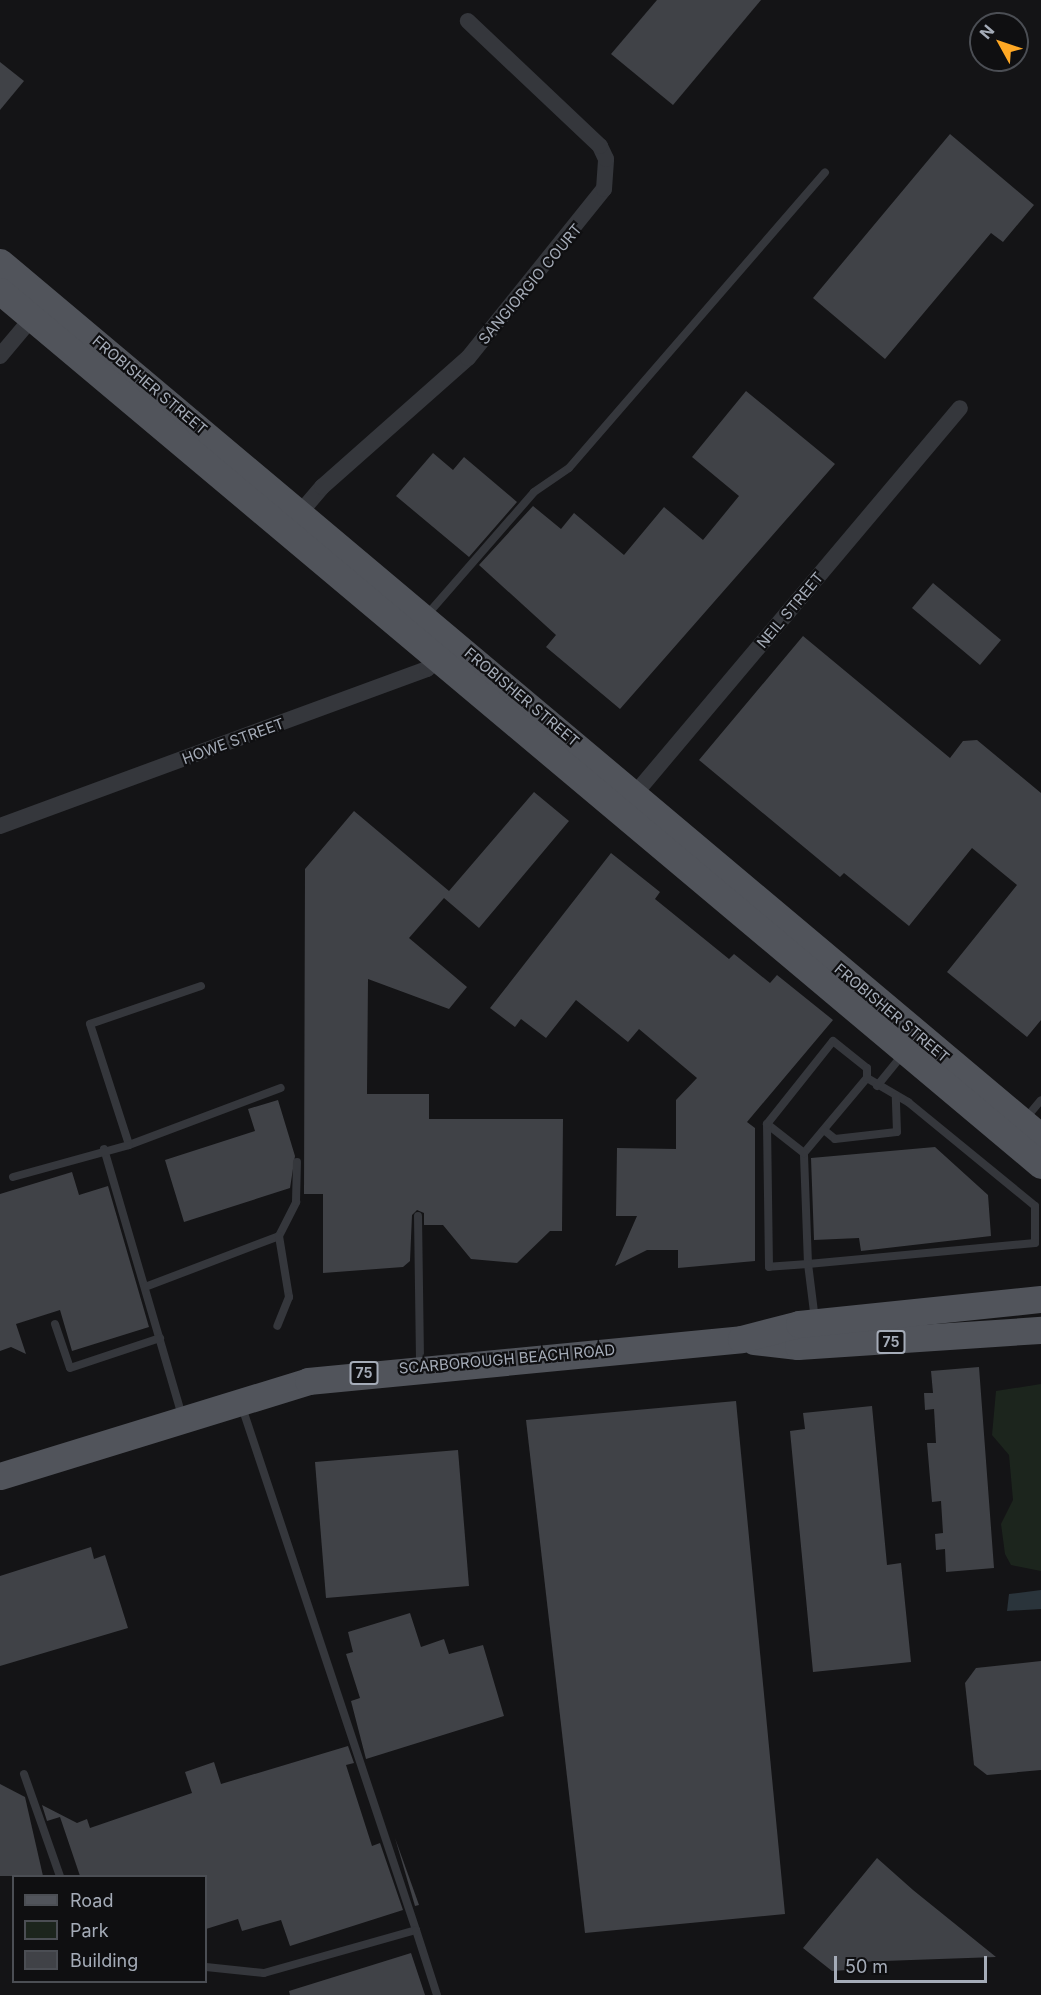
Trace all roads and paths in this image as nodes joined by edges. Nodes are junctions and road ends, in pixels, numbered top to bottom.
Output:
1 (468, 21) dead end
2 (825, 172) dead end
3 (0, 261) edge
4 (0, 291) edge
5 (39, 309) junction
6 (0, 356) edge
7 (960, 408) dead end
8 (294, 521) junction
9 (426, 616) junction
10 (447, 650) junction
11 (627, 803) junction
12 (0, 826) edge
13 (201, 986) dead end
14 (905, 1052) junction
15 (867, 1078) junction
16 (877, 1086) junction
17 (281, 1088) dead end
18 (896, 1096) junction
19 (1041, 1100) edge
20 (767, 1124) junction
21 (824, 1130) junction
22 (1031, 1130) edge
23 (129, 1145) junction
24 (104, 1149) junction
25 (804, 1153) junction
26 (297, 1162) dead end
27 (1041, 1165) edge
28 (14, 1177) dead end
29 (418, 1216) dead end
30 (279, 1236) junction
31 (808, 1264) junction
32 (145, 1287) junction
33 (1041, 1299) edge
34 (815, 1322) junction
35 (55, 1324) dead end
36 (277, 1326) dead end
37 (1041, 1330) edge
38 (160, 1338) junction
39 (741, 1339) junction
40 (421, 1367) junction
41 (240, 1400) junction
42 (183, 1419) junction
43 (0, 1476) edge
44 (24, 1774) dead end
45 (60, 1875) edge
46 (416, 1930) junction
47 (207, 1967) edge
48 (438, 1995) edge

1 - 8 street, SANGIORGIO COURT
2 - 9 lane
3 - 5 main road, FROBISHER STREET
4 - 5 main road, FROBISHER STREET
5 - 6 street
5 - 8 main road, FROBISHER STREET
7 - 11 street, NEIL STREET
8 - 9 main road, FROBISHER STREET
8 - 10 main road, FROBISHER STREET
9 - 10 main road, FROBISHER STREET
10 - 11 main road, FROBISHER STREET
10 - 12 street, HOWE STREET
11 - 14 main road, FROBISHER STREET
11 - 22 main road, FROBISHER STREET
13 - 23 lane
14 - 16 lane
14 - 27 main road, FROBISHER STREET
15 - 16 lane
15 - 20 lane
15 - 21 lane
16 - 18 lane
17 - 23 lane
18 - 21 lane
18 - 31 lane
19 - 22 lane
20 - 25 lane
20 - 31 lane
21 - 25 lane
23 - 24 lane
24 - 28 lane
24 - 32 lane
25 - 31 lane
26 - 30 lane
29 - 40 lane
30 - 32 lane
30 - 36 lane
31 - 34 lane
32 - 38 lane
33 - 34 main road, SCARBOROUGH BEACH ROAD / 75
34 - 39 main road, SCARBOROUGH BEACH ROAD / 75
35 - 38 lane
37 - 39 main road, SCARBOROUGH BEACH ROAD / 75
38 - 42 lane
39 - 40 main road, SCARBOROUGH BEACH ROAD / 75
40 - 41 main road, SCARBOROUGH BEACH ROAD / 75
41 - 42 main road, SCARBOROUGH BEACH ROAD / 75
41 - 46 lane
42 - 43 main road, SCARBOROUGH BEACH ROAD / 75
44 - 45 lane
46 - 47 lane
46 - 48 lane

